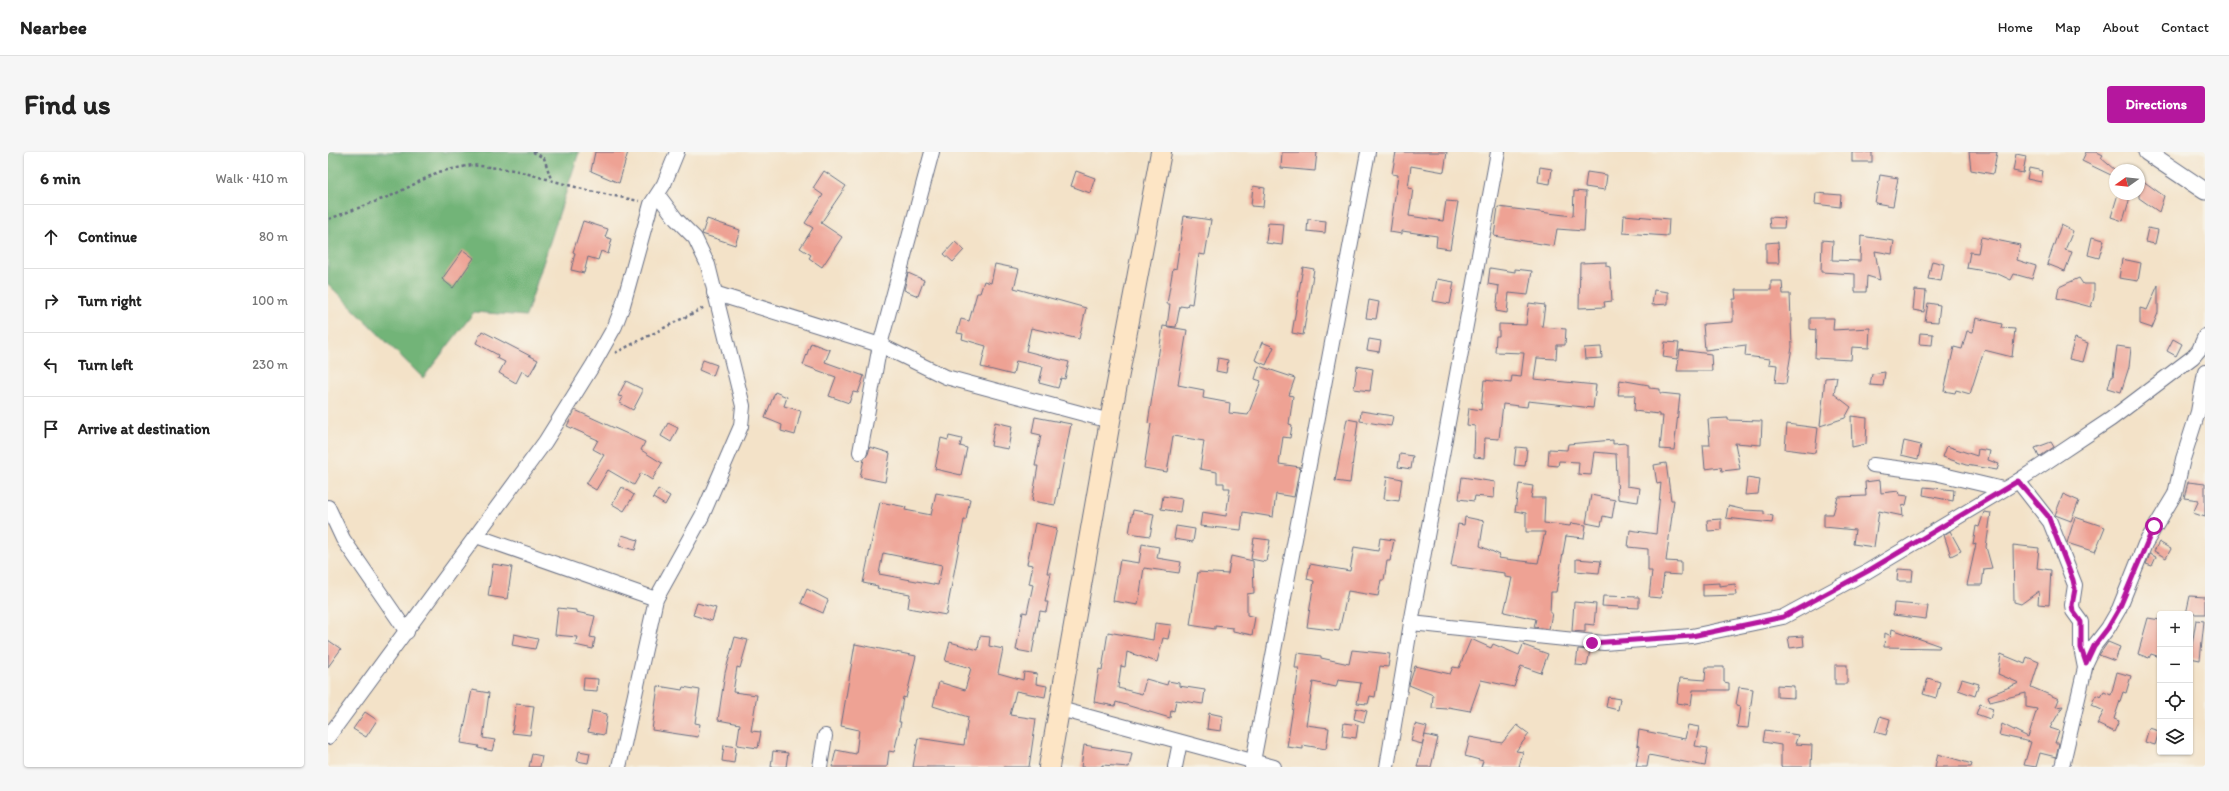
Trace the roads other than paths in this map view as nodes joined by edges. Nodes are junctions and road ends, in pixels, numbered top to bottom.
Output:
1 (677, 152) edge
2 (932, 152) edge
3 (1161, 152) edge
4 (1368, 152) edge
5 (1498, 152) edge
6 (2147, 152) edge
7 (2205, 191) edge
8 (654, 199) junction
9 (714, 293) junction
10 (2203, 340) edge
11 (880, 345) junction
12 (2205, 366) edge
13 (2205, 372) edge
14 (1110, 421) junction
15 (860, 452) dead end
16 (1873, 465) dead end
17 (2018, 481) junction
18 (2003, 489) junction
19 (328, 507) edge
20 (476, 536) junction
21 (656, 600) junction
22 (1411, 623) junction
23 (407, 632) junction
24 (2086, 663) junction
25 (1060, 709) junction
26 (825, 736) dead end
27 (328, 737) edge
28 (1180, 742) junction
29 (1252, 764) edge
30 (619, 767) edge
31 (820, 767) edge
32 (1049, 767) edge
33 (1175, 767) edge
34 (1274, 767) edge
35 (1387, 767) edge
36 (2062, 767) edge

1 - 8 street
2 - 11 street
3 - 14 main road
4 - 29 street
5 - 22 street
6 - 7 street
8 - 9 street
8 - 20 street
9 - 11 street
9 - 21 street
10 - 12 street
10 - 17 street
11 - 14 street
11 - 15 street
13 - 24 street
14 - 25 main road
16 - 18 street
17 - 18 street
17 - 24 street
18 - 22 street
19 - 23 street
20 - 21 street
20 - 23 street
21 - 30 street
22 - 35 street
23 - 27 street
24 - 36 street
25 - 28 street
25 - 32 main road
26 - 31 street
28 - 29 street
28 - 33 street
29 - 34 street

